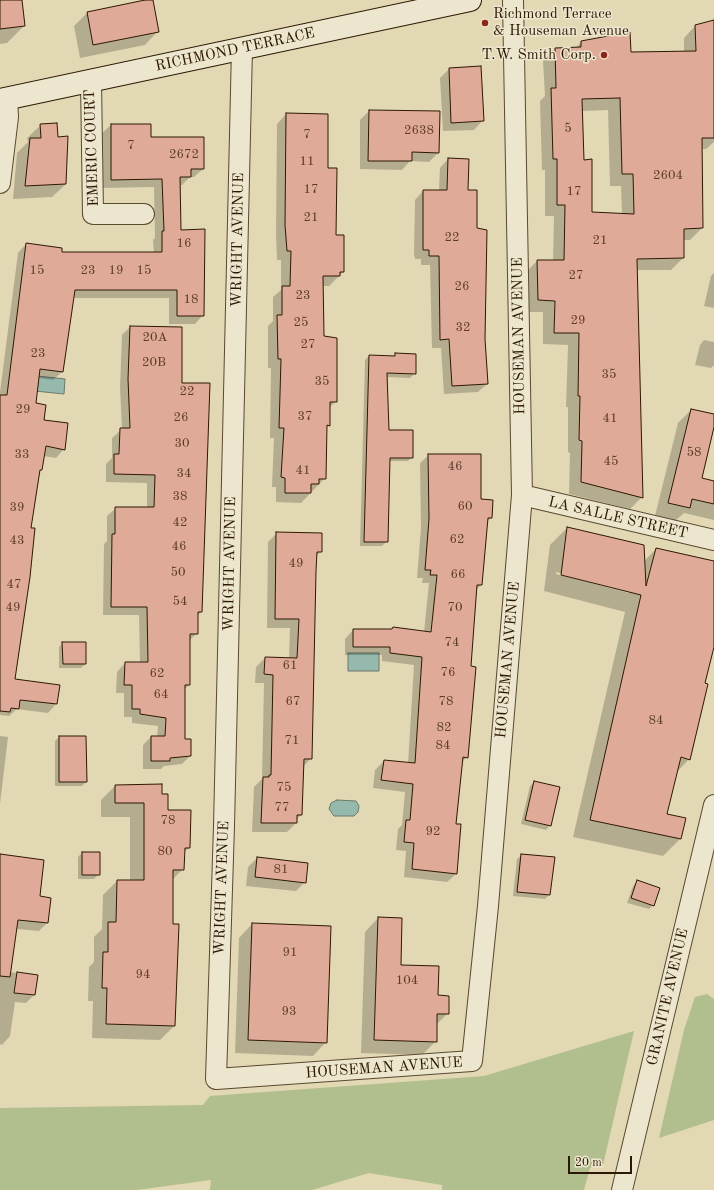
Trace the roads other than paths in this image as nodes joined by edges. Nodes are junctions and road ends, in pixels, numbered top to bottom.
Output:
1 (470, 0) edge
2 (513, 0) edge
3 (242, 48) junction
4 (91, 81) junction
5 (4, 99) edge
6 (0, 183) edge
7 (144, 214) dead end
8 (522, 495) junction
9 (714, 540) edge
10 (714, 805) edge
11 (216, 1079) joint
12 (622, 1190) edge

1 - 3 main road, RICHMOND TERRACE
2 - 8 street, HOUSEMAN AVENUE
3 - 4 main road, RICHMOND TERRACE
3 - 11 street, WRIGHT AVENUE
4 - 5 main road, RICHMOND TERRACE
4 - 7 street, EMERIC COURT
5 - 6 street
8 - 9 street, LA SALLE STREET
8 - 11 street, HOUSEMAN AVENUE
10 - 12 street, GRANITE AVENUE

